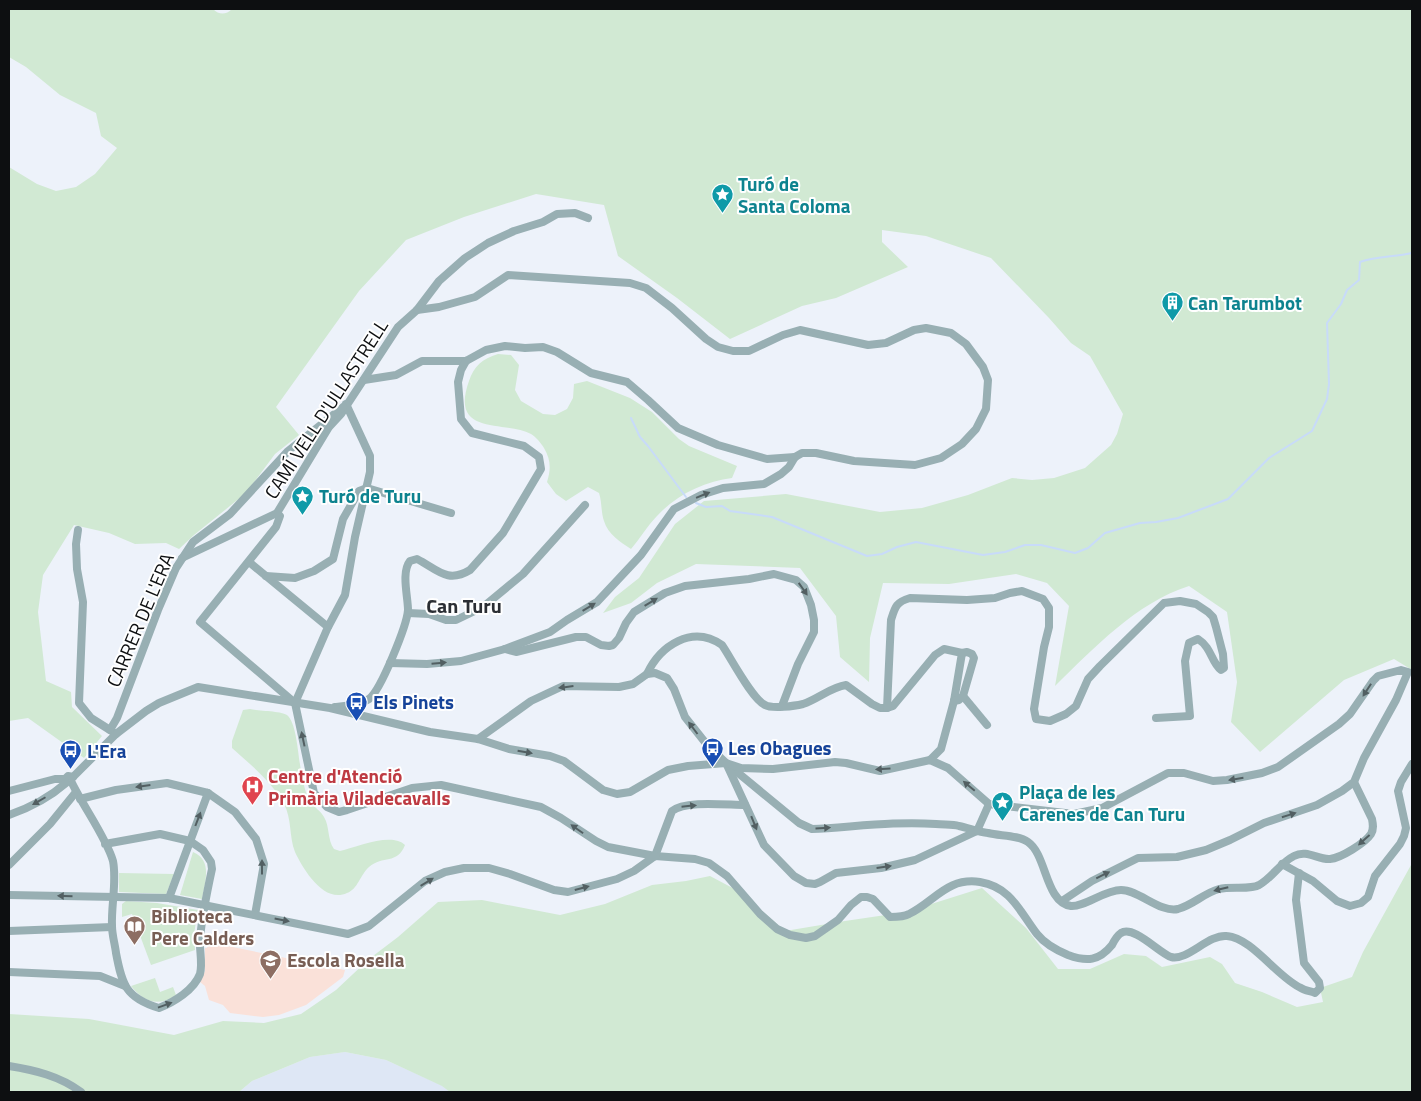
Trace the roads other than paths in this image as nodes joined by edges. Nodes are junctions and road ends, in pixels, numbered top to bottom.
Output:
1 (588, 218) dead end
2 (417, 310) junction
3 (466, 361) junction
4 (364, 380) junction
5 (346, 404) junction
6 (795, 457) junction
7 (771, 459) junction
8 (781, 474) junction
9 (367, 488) junction
10 (585, 505) dead end
11 (277, 513) junction
12 (450, 513) dead end
13 (78, 530) dead end
14 (182, 558) junction
15 (249, 562) junction
16 (266, 576) junction
17 (408, 613) junction
18 (328, 627) junction
19 (505, 649) junction
20 (962, 654) junction
21 (390, 663) junction
22 (647, 674) junction
23 (963, 696) junction
24 (954, 702) junction
25 (296, 703) junction
26 (782, 706) junction
27 (330, 708) junction
28 (887, 708) junction
29 (1156, 718) dead end
30 (987, 725) dead end
31 (113, 732) junction
32 (478, 739) junction
33 (930, 760) junction
34 (726, 763) junction
35 (1412, 764) edge
36 (69, 781) junction
37 (1354, 782) junction
38 (9, 791) edge
39 (208, 793) junction
40 (78, 796) junction
41 (989, 804) junction
42 (745, 805) junction
43 (9, 815) edge
44 (977, 831) junction
45 (190, 841) junction
46 (105, 844) junction
47 (655, 856) junction
48 (1282, 864) junction
49 (9, 865) edge
50 (1299, 873) junction
51 (9, 895) edge
52 (114, 897) junction
53 (169, 898) junction
54 (1062, 901) junction
55 (204, 905) junction
56 (254, 915) junction
57 (112, 927) junction
58 (9, 931) edge
59 (9, 972) edge
60 (126, 986) junction
61 (9, 1066) edge
62 (81, 1092) edge

1 - 2 street, CAMÍ VELL D'ULLASTRELL
2 - 4 street, CAMÍ VELL D'ULLASTRELL
2 - 6 street
3 - 4 street
3 - 7 street
3 - 17 street
4 - 5 street, CAMÍ VELL D'ULLASTRELL
5 - 9 street
5 - 11 street, CAMÍ VELL D'ULLASTRELL
5 - 14 street, CARRER DE L'ERA
6 - 7 street
6 - 8 street
7 - 8 street
19 -> 8 street
9 - 12 street
9 - 16 street
9 - 18 street
10 - 17 street
11 - 14 street, CAMÍ VELL D'ULLASTRELL
11 - 15 street
13 - 31 street
14 - 31 street, CARRER DE L'ERA
15 - 16 street
15 - 25 street
16 - 18 street
17 - 21 street
18 - 25 street
21 -> 19 street
19 -> 26 street
20 - 23 street
20 - 24 street
20 - 28 street
21 - 27 street
22 - 26 street
22 -> 32 street
34 -> 22 street
23 - 24 street
23 - 30 street
24 - 33 street
25 - 27 street
25 - 31 street
47 -> 25 street
26 - 28 street
27 - 32 street
28 - 29 street
31 - 36 street
32 -> 34 street
33 -> 34 street
41 -> 33 street
34 - 42 street
34 -> 44 street
35 - 50 street
36 - 38 street
36 - 40 street
36 -> 43 street
37 -> 41 street
37 -> 48 street
54 -> 37 street
39 -> 40 street
45 -> 39 street
56 -> 39 street
40 - 46 street
40 - 49 street
41 - 44 street
42 -> 44 street
47 -> 42 street
44 - 54 street
45 - 46 street
45 - 53 street
45 - 55 street
46 - 52 street
47 - 50 street
56 -> 47 street
48 - 50 street
48 -> 54 street
52 -> 51 street
52 - 53 street
52 - 57 street
53 - 55 street
55 - 56 street
60 -> 55 street
57 - 58 street
57 - 60 street
59 - 60 street
61 - 62 street

